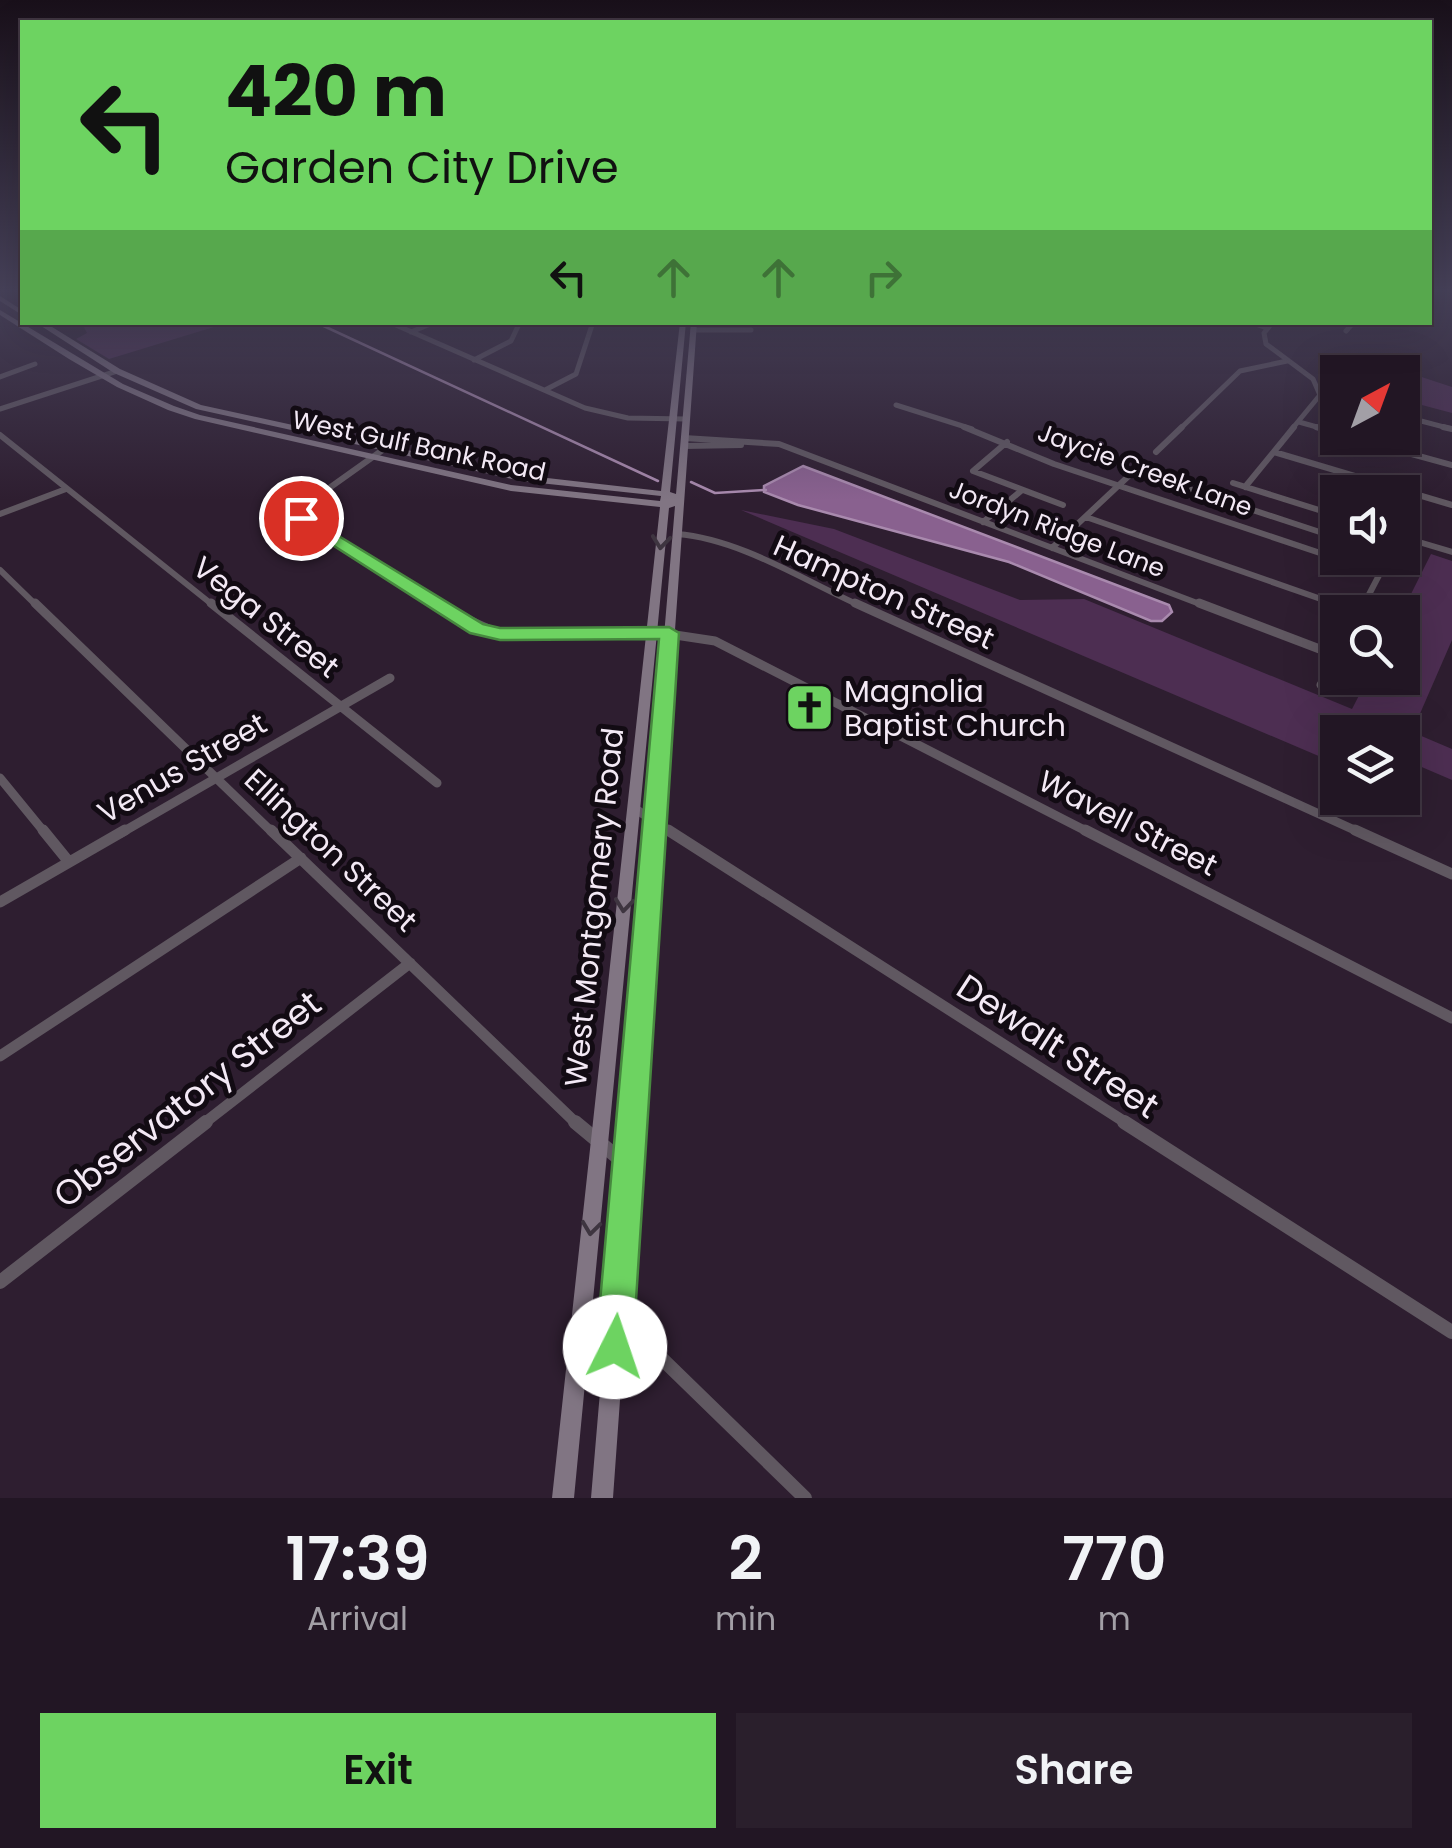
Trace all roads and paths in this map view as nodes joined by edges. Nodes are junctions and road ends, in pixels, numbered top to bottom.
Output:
1 (75, 361) edge
2 (100, 361) edge
3 (476, 361) edge
4 (580, 361) edge
5 (680, 361) edge
6 (691, 361) edge
7 (1283, 361) edge
8 (1288, 361) edge
9 (35, 364) dead end
10 (117, 372) junction
11 (0, 377) edge
12 (101, 377) junction
13 (545, 390) junction
14 (1320, 394) joint
15 (186, 402) junction
16 (896, 405) dead end
17 (0, 409) edge
18 (171, 409) junction
19 (674, 418) junction
20 (686, 419) junction
21 (1420, 421) edge
22 (1299, 422) junction
23 (281, 426) junction
24 (1320, 428) edge
25 (1452, 429) edge
26 (268, 434) junction
27 (0, 436) edge
28 (684, 442) junction
29 (1007, 442) junction
30 (384, 449) junction
31 (1156, 452) dead end
32 (1274, 452) junction
33 (1416, 455) edge
34 (372, 458) junction
35 (1452, 465) edge
36 (521, 478) junction
37 (1233, 483) dead end
38 (1119, 485) junction
39 (1245, 487) junction
40 (511, 488) junction
41 (66, 489) junction
42 (1021, 491) junction
43 (666, 500) junction
44 (679, 500) junction
45 (1063, 505) dead end
46 (1452, 505) edge
47 (1320, 510) edge
48 (0, 514) edge
49 (1086, 516) junction
50 (983, 522) junction
51 (1320, 532) edge
52 (677, 534) junction
53 (1420, 542) edge
54 (1052, 548) junction
55 (1452, 552) edge
56 (1320, 553) edge
57 (0, 570) edge
58 (1320, 598) edge
59 (652, 633) junction
60 (669, 633) junction
61 (1320, 649) edge
62 (390, 678) dead end
63 (342, 705) junction
64 (0, 778) edge
65 (214, 778) junction
66 (437, 782) dead end
67 (634, 808) junction
68 (654, 820) junction
69 (301, 858) junction
70 (69, 862) junction
71 (1452, 874) edge
72 (0, 902) edge
73 (410, 963) junction
74 (1452, 1018) edge
75 (0, 1056) edge
76 (601, 1147) junction
77 (628, 1166) junction
78 (0, 1282) edge
79 (581, 1314) junction
80 (617, 1315) junction
81 (1452, 1332) edge
82 (563, 1498) edge
83 (602, 1498) edge
84 (805, 1498) edge

1 - 12 main road, West Gulf Bank Road
2 - 10 main road, West Gulf Bank Road
3 - 13 street
4 - 13 street
5 - 19 main road, West Montgomery Road
6 - 20 main road, West Montgomery Road
7 - 31 street
8 - 14 street
9 - 11 street
10 - 12 street
10 - 15 main road, West Gulf Bank Road
12 - 17 street
12 - 18 main road, West Gulf Bank Road
13 - 19 street
14 - 22 street
15 - 18 main road
15 - 23 main road, West Gulf Bank Road
16 - 29 street, Jaycie Creek Lane
18 - 26 main road, West Gulf Bank Road
19 - 20 street
19 - 43 main road, West Montgomery Road
20 - 28 main road, West Montgomery Road
21 - 25 street
22 - 24 street
22 - 32 street
23 - 26 main road
23 - 30 main road, West Gulf Bank Road
26 - 34 main road, West Gulf Bank Road
27 - 41 street, Vega Street
28 - 44 main road, West Montgomery Road
28 - 50 street, Jordyn Ridge Lane
29 - 38 street, Jaycie Creek Lane
29 - 42 street
30 - 34 street
30 - 36 main road, West Gulf Bank Road
32 - 39 street
32 - 46 street
33 - 35 street
34 - 40 main road, West Gulf Bank Road
34 - 59 street, Wavell Street
36 - 40 main road
36 - 43 main road, West Gulf Bank Road
37 - 39 street
38 - 49 street
38 - 51 street
38 - 56 street, Jaycie Creek Lane
39 - 47 street
40 - 43 main road, West Gulf Bank Road
41 - 48 street
41 - 63 street, Vega Street
42 - 45 street
42 - 50 street
43 - 44 main road, West Gulf Bank Road
43 -> 59 main road, West Montgomery Road
44 - 52 main road, West Montgomery Road
49 - 54 street
49 - 58 street
50 - 54 street, Jordyn Ridge Lane
52 - 60 main road, West Montgomery Road
52 - 71 street, Hampton Street
53 - 55 street
54 - 61 street, Jordyn Ridge Lane
57 - 65 street, Ellington Street
59 - 60 street, Wavell Street
59 - 67 main road, West Montgomery Road
60 - 68 main road, West Montgomery Road
60 - 74 street, Wavell Street
62 - 63 street, Venus Street
63 - 65 street, Venus Street
63 - 66 street, Vega Street
64 - 70 street
65 - 69 street, Ellington Street
65 - 70 street, Venus Street
67 - 68 street, Dewalt Street
67 -> 76 main road, West Montgomery Road
68 - 77 main road, West Montgomery Road
68 - 81 street, Dewalt Street
69 - 73 street, Ellington Street
69 - 75 street
70 - 72 street, Venus Street
73 - 76 street, Ellington Street
73 - 78 street, Observatory Street
76 - 77 street, Ellington Street
76 -> 79 main road, West Montgomery Road
77 - 80 main road, West Montgomery Road
79 - 80 street
79 - 82 main road, West Montgomery Road
80 - 83 main road, West Montgomery Road
80 - 84 street

